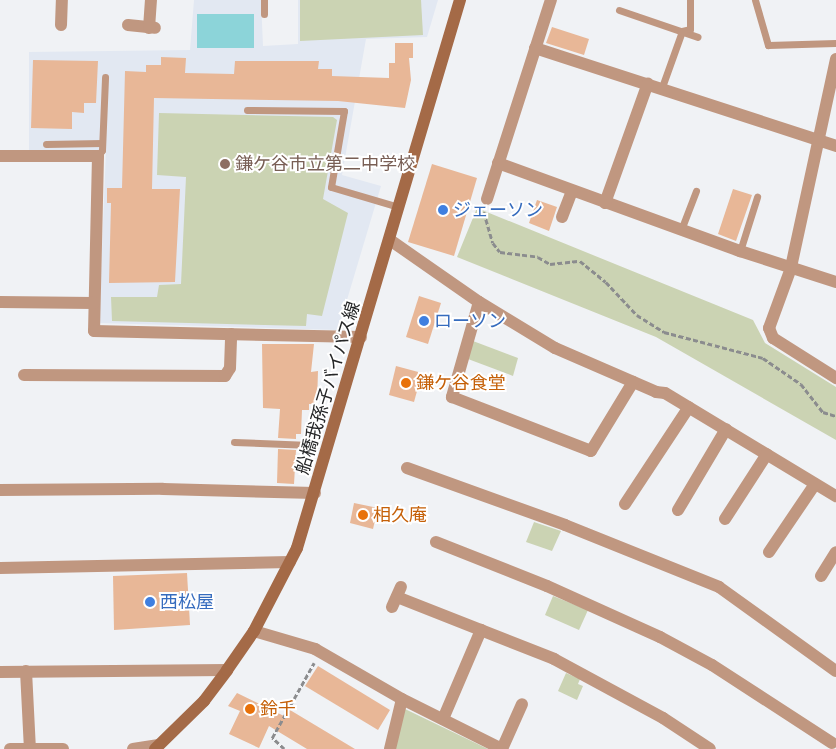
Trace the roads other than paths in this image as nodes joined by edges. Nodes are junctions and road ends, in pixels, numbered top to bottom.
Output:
1 (62, 0) edge
2 (150, 0) edge
3 (264, 0) edge
4 (460, 0) edge
5 (550, 0) edge
6 (690, 0) edge
7 (755, 0) edge
8 (619, 10) dead end
9 (264, 14) dead end
10 (61, 25) dead end
11 (128, 25) dead end
12 (682, 30) junction
13 (698, 37) dead end
14 (836, 43) edge
15 (535, 48) junction
16 (836, 59) edge
17 (105, 77) dead end
18 (648, 83) junction
19 (662, 87) junction
20 (247, 110) dead end
21 (819, 140) junction
22 (102, 143) junction
23 (46, 144) dead end
24 (836, 146) edge
25 (0, 156) edge
26 (98, 156) junction
27 (498, 163) junction
28 (572, 191) junction
29 (696, 191) dead end
30 (757, 197) dead end
31 (487, 199) road end
32 (605, 203) junction
33 (399, 207) junction
34 (562, 217) dead end
35 (682, 230) junction
36 (390, 240) junction
37 (740, 251) junction
38 (791, 268) junction
39 (836, 282) edge
40 (0, 302) edge
41 (479, 302) junction
42 (94, 303) junction
43 (231, 334) junction
44 (361, 337) junction
45 (24, 375) dead end
46 (836, 378) edge
47 (633, 382) junction
48 (689, 407) junction
49 (726, 429) junction
50 (234, 442) dead end
51 (310, 445) dead end
52 (767, 454) junction
53 (407, 468) dead end
54 (815, 484) junction
55 (0, 490) edge
56 (315, 493) junction
57 (836, 496) edge
58 (625, 504) dead end
59 (678, 510) dead end
60 (725, 519) dead end
61 (436, 542) dead end
62 (769, 552) dead end
63 (836, 552) edge
64 (290, 562) junction
65 (0, 568) edge
66 (820, 576) dead end
67 (397, 597) dead end
68 (481, 630) junction
69 (254, 631) junction
70 (227, 670) junction
71 (836, 671) edge
72 (0, 672) edge
73 (26, 672) junction
74 (402, 699) junction
75 (522, 704) dead end
76 (443, 720) junction
77 (831, 744) edge
78 (157, 747) edge
79 (10, 749) edge
80 (30, 749) edge
81 (63, 749) edge
82 (133, 749) edge
83 (390, 749) edge
84 (502, 749) edge
85 (710, 749) edge

1 - 10 street
2 - 11 street
3 - 9 lane
4 - 33 street, 船橋我孫子バイパス線
5 - 15 street
6 - 12 lane
7 - 14 lane
8 - 12 lane
12 - 13 lane
12 - 19 lane
15 - 18 street
15 - 27 street
16 - 21 street
17 - 22 lane
18 - 19 street
18 - 32 street
19 - 21 street
20 - 33 lane
21 - 24 street
21 - 38 street
22 - 23 lane
22 - 26 lane
25 - 26 street
26 - 42 street
27 - 28 street
27 - 31 street
28 - 32 street
28 - 34 street
29 - 35 lane
30 - 37 lane
32 - 35 street
33 - 36 street, 船橋我孫子バイパス線
35 - 37 street
36 - 41 street
36 - 44 street, 船橋我孫子バイパス線
37 - 38 street
38 - 39 street
38 - 46 street
40 - 42 street
41 - 47 street
41 - 47 street
42 - 43 street
43 - 44 street
43 - 45 street
44 - 56 street, 船橋我孫子バイパス線
47 - 48 street
48 - 49 street
48 - 58 street
49 - 52 street
49 - 59 street
50 - 51 lane
52 - 54 street
52 - 60 street
53 - 71 street
54 - 57 street
54 - 62 street
55 - 56 street
56 - 64 street, 船橋我孫子バイパス線
61 - 77 street
63 - 66 street
64 - 65 street
64 - 69 street, 船橋我孫子バイパス線
67 - 68 street
68 - 76 street
68 - 85 street
69 - 70 street, 船橋我孫子バイパス線
69 - 74 street
70 - 73 street
70 - 78 street, 船橋我孫子バイパス線
72 - 73 street
73 - 80 street
74 - 76 street
74 - 83 street
75 - 84 street
76 - 84 street
78 - 82 street
79 - 80 street
80 - 81 street

